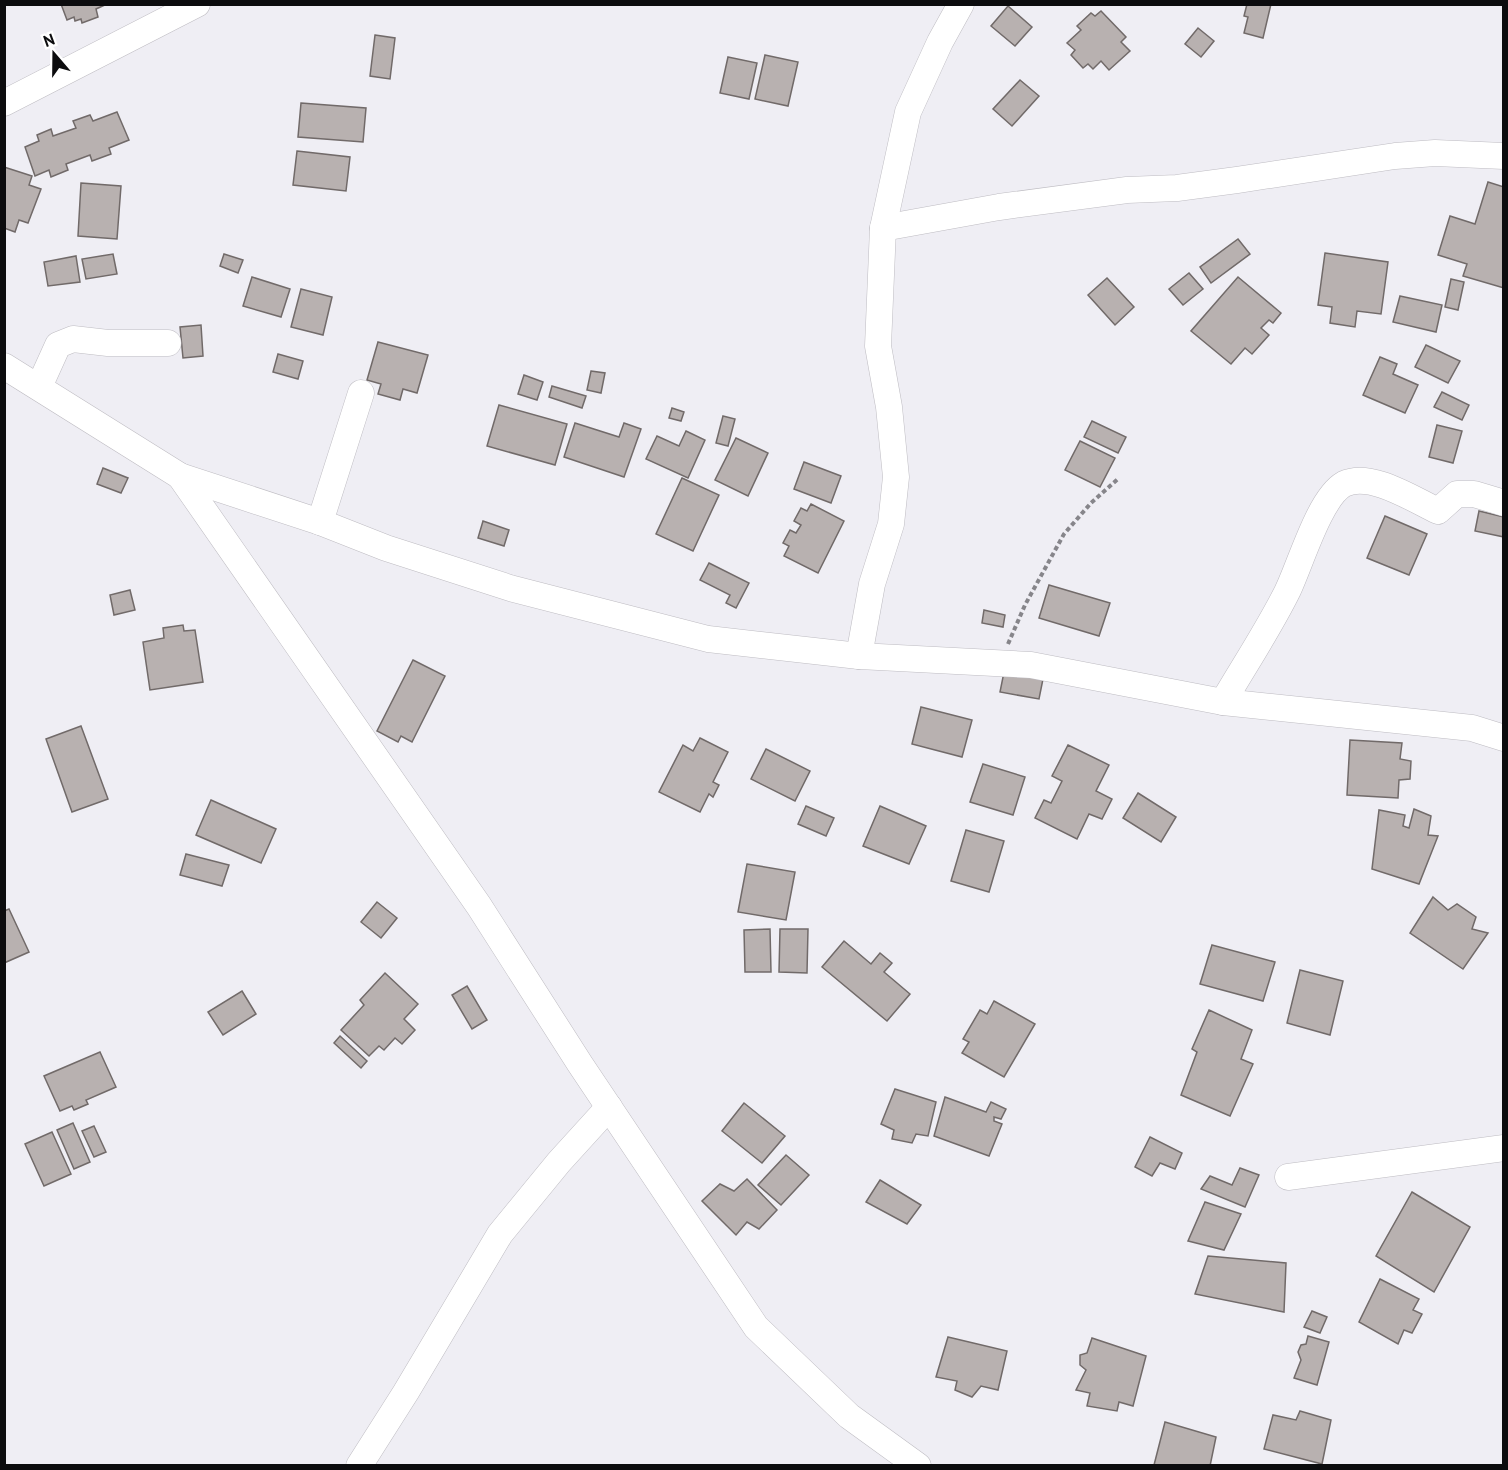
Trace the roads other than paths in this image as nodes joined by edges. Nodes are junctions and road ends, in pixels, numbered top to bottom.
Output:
1 (197, 4) edge
2 (961, 4) edge
3 (4, 104) edge
4 (1503, 156) edge
5 (883, 228) junction
6 (168, 343) dead end
7 (4, 366) edge
8 (39, 387) junction
9 (361, 393) dead end
10 (180, 476) junction
11 (1503, 502) edge
12 (320, 522) junction
13 (859, 656) junction
14 (1223, 702) junction
15 (1503, 738) edge
16 (609, 1107) junction
17 (1503, 1148) edge
18 (1288, 1178) dead end
19 (359, 1466) edge
20 (918, 1466) edge

1 - 3 street
2 - 5 street
4 - 5 street
5 - 13 street
6 - 8 street
7 - 8 street
8 - 10 street
9 - 12 street
10 - 12 street
10 - 16 street
11 - 14 street
12 - 13 street
13 - 14 street
14 - 15 street
16 - 19 street
16 - 20 street
17 - 18 street

